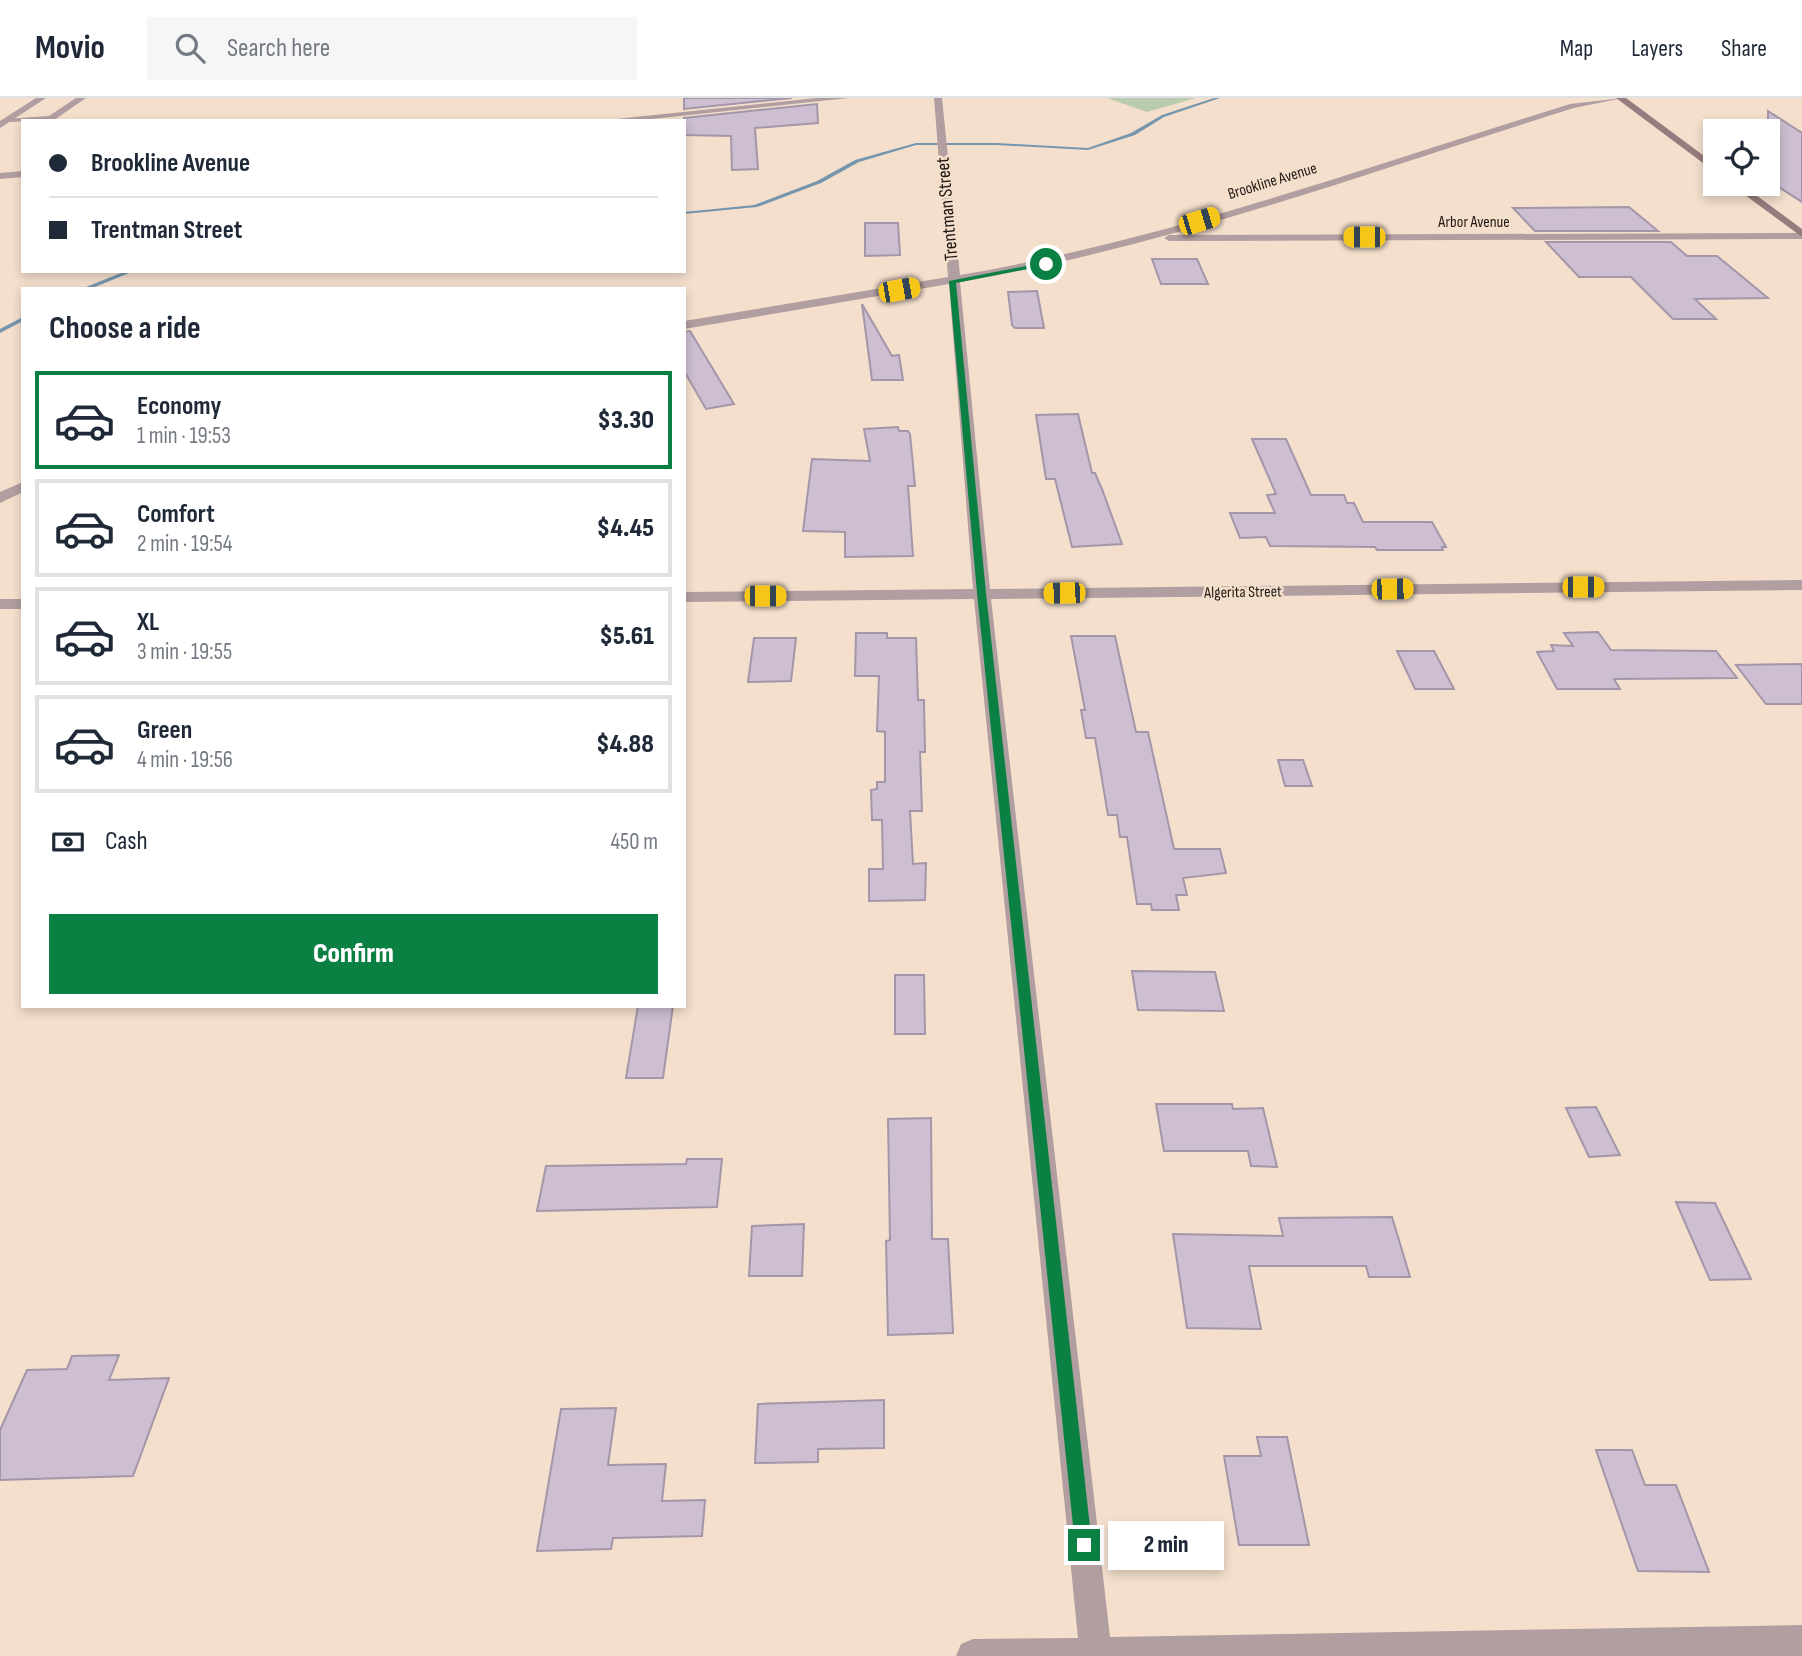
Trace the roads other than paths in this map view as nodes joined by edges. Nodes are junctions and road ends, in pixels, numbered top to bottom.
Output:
1 (42, 98) edge
2 (82, 98) edge
3 (845, 98) edge
4 (938, 98) edge
5 (1620, 98) edge
6 (10, 119) junction
7 (622, 119) edge
8 (0, 125) edge
9 (1703, 160) edge
10 (21, 174) edge
11 (0, 177) edge
12 (1751, 196) edge
13 (1802, 235) edge
14 (1146, 238) junction
15 (952, 281) junction
16 (686, 325) edge
17 (21, 487) edge
18 (0, 498) edge
19 (1802, 585) edge
20 (982, 593) junction
21 (686, 597) edge
22 (0, 604) edge
23 (21, 604) edge
24 (1802, 1642) edge
25 (1096, 1655) edge
26 (973, 1656) edge

1 - 6 street
2 - 6 lane
3 - 7 street
4 - 15 street, Trentman Street
5 - 9 main road
5 - 14 street, Brookline Avenue
6 - 8 street
10 - 11 street
12 - 13 main road
13 - 14 street, Arbor Avenue
14 - 15 street, Brookline Avenue
15 - 16 street, Brookline Avenue
15 - 20 street, Trentman Street
17 - 18 street
19 - 20 street, Algerita Street
20 - 21 street, Algerita Street
20 - 25 street, Trentman Street
22 - 23 street
24 - 25 street
25 - 26 street

